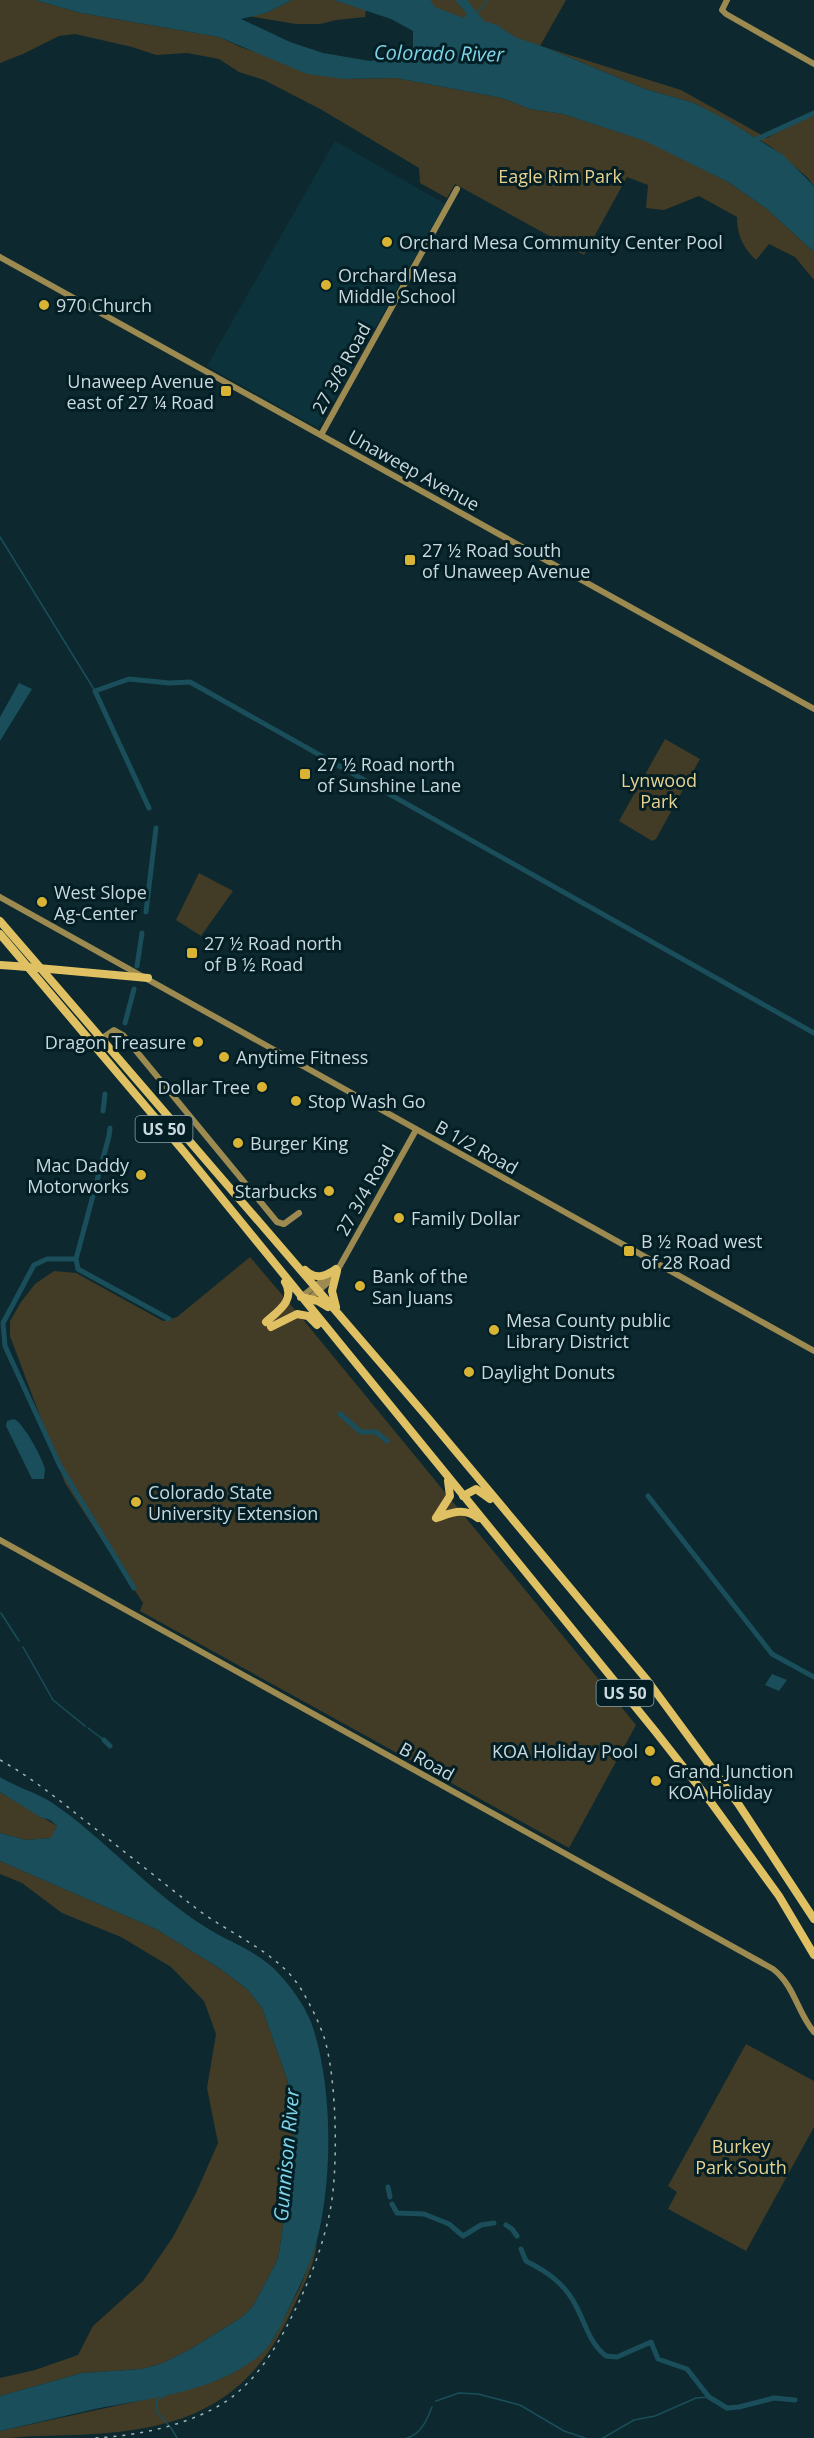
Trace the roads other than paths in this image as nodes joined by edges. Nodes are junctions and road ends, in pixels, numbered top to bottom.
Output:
1 (727, 0) edge
2 (814, 64) edge
3 (457, 189) dead end
4 (0, 257) edge
5 (321, 435) junction
6 (814, 709) edge
7 (0, 897) edge
8 (0, 921) edge
9 (0, 934) edge
10 (0, 965) edge
11 (148, 978) junction
12 (98, 1042) junction
13 (416, 1130) junction
14 (233, 1212) junction
15 (252, 1213) junction
16 (299, 1214) dead end
17 (338, 1268) junction
18 (317, 1289) junction
19 (305, 1299) junction
20 (338, 1313) junction
21 (814, 1351) edge
22 (368, 1379) junction
23 (447, 1476) junction
24 (463, 1496) junction
25 (510, 1516) junction
26 (487, 1526) junction
27 (0, 1540) edge
28 (814, 1919) edge
29 (814, 1955) edge
30 (813, 2029) edge

1 - 2 main road
3 - 5 main road, 27 3/8 Road
4 - 5 main road, Unaweep Avenue
5 - 6 main road, Unaweep Avenue
7 - 11 main road, B 1/2 Road
8 - 12 highway, US 50
9 - 12 highway
10 - 11 highway, bridge
11 - 13 main road, B 1/2 Road
12 - 14 highway, US 50
12 - 15 highway, US 50
12 - 16 main road
13 - 17 main road, 27 3/4 Road
13 - 21 main road, B 1/2 Road
14 - 19 highway, US 50
14 - 22 highway
15 - 17 highway
15 - 18 highway, US 50
17 - 18 main road, 27 3/4 Road
17 - 20 highway
18 - 19 main road, 27 3/4 Road
18 - 20 highway, US 50
19 - 20 highway
19 - 22 highway, US 50
20 - 25 highway, US 50
22 - 23 highway, US 50
23 - 24 highway, US 50
23 - 26 highway
24 - 25 highway
24 - 26 highway, US 50
25 - 28 highway, US 50
26 - 29 highway, US 50
27 - 30 main road, B Road

